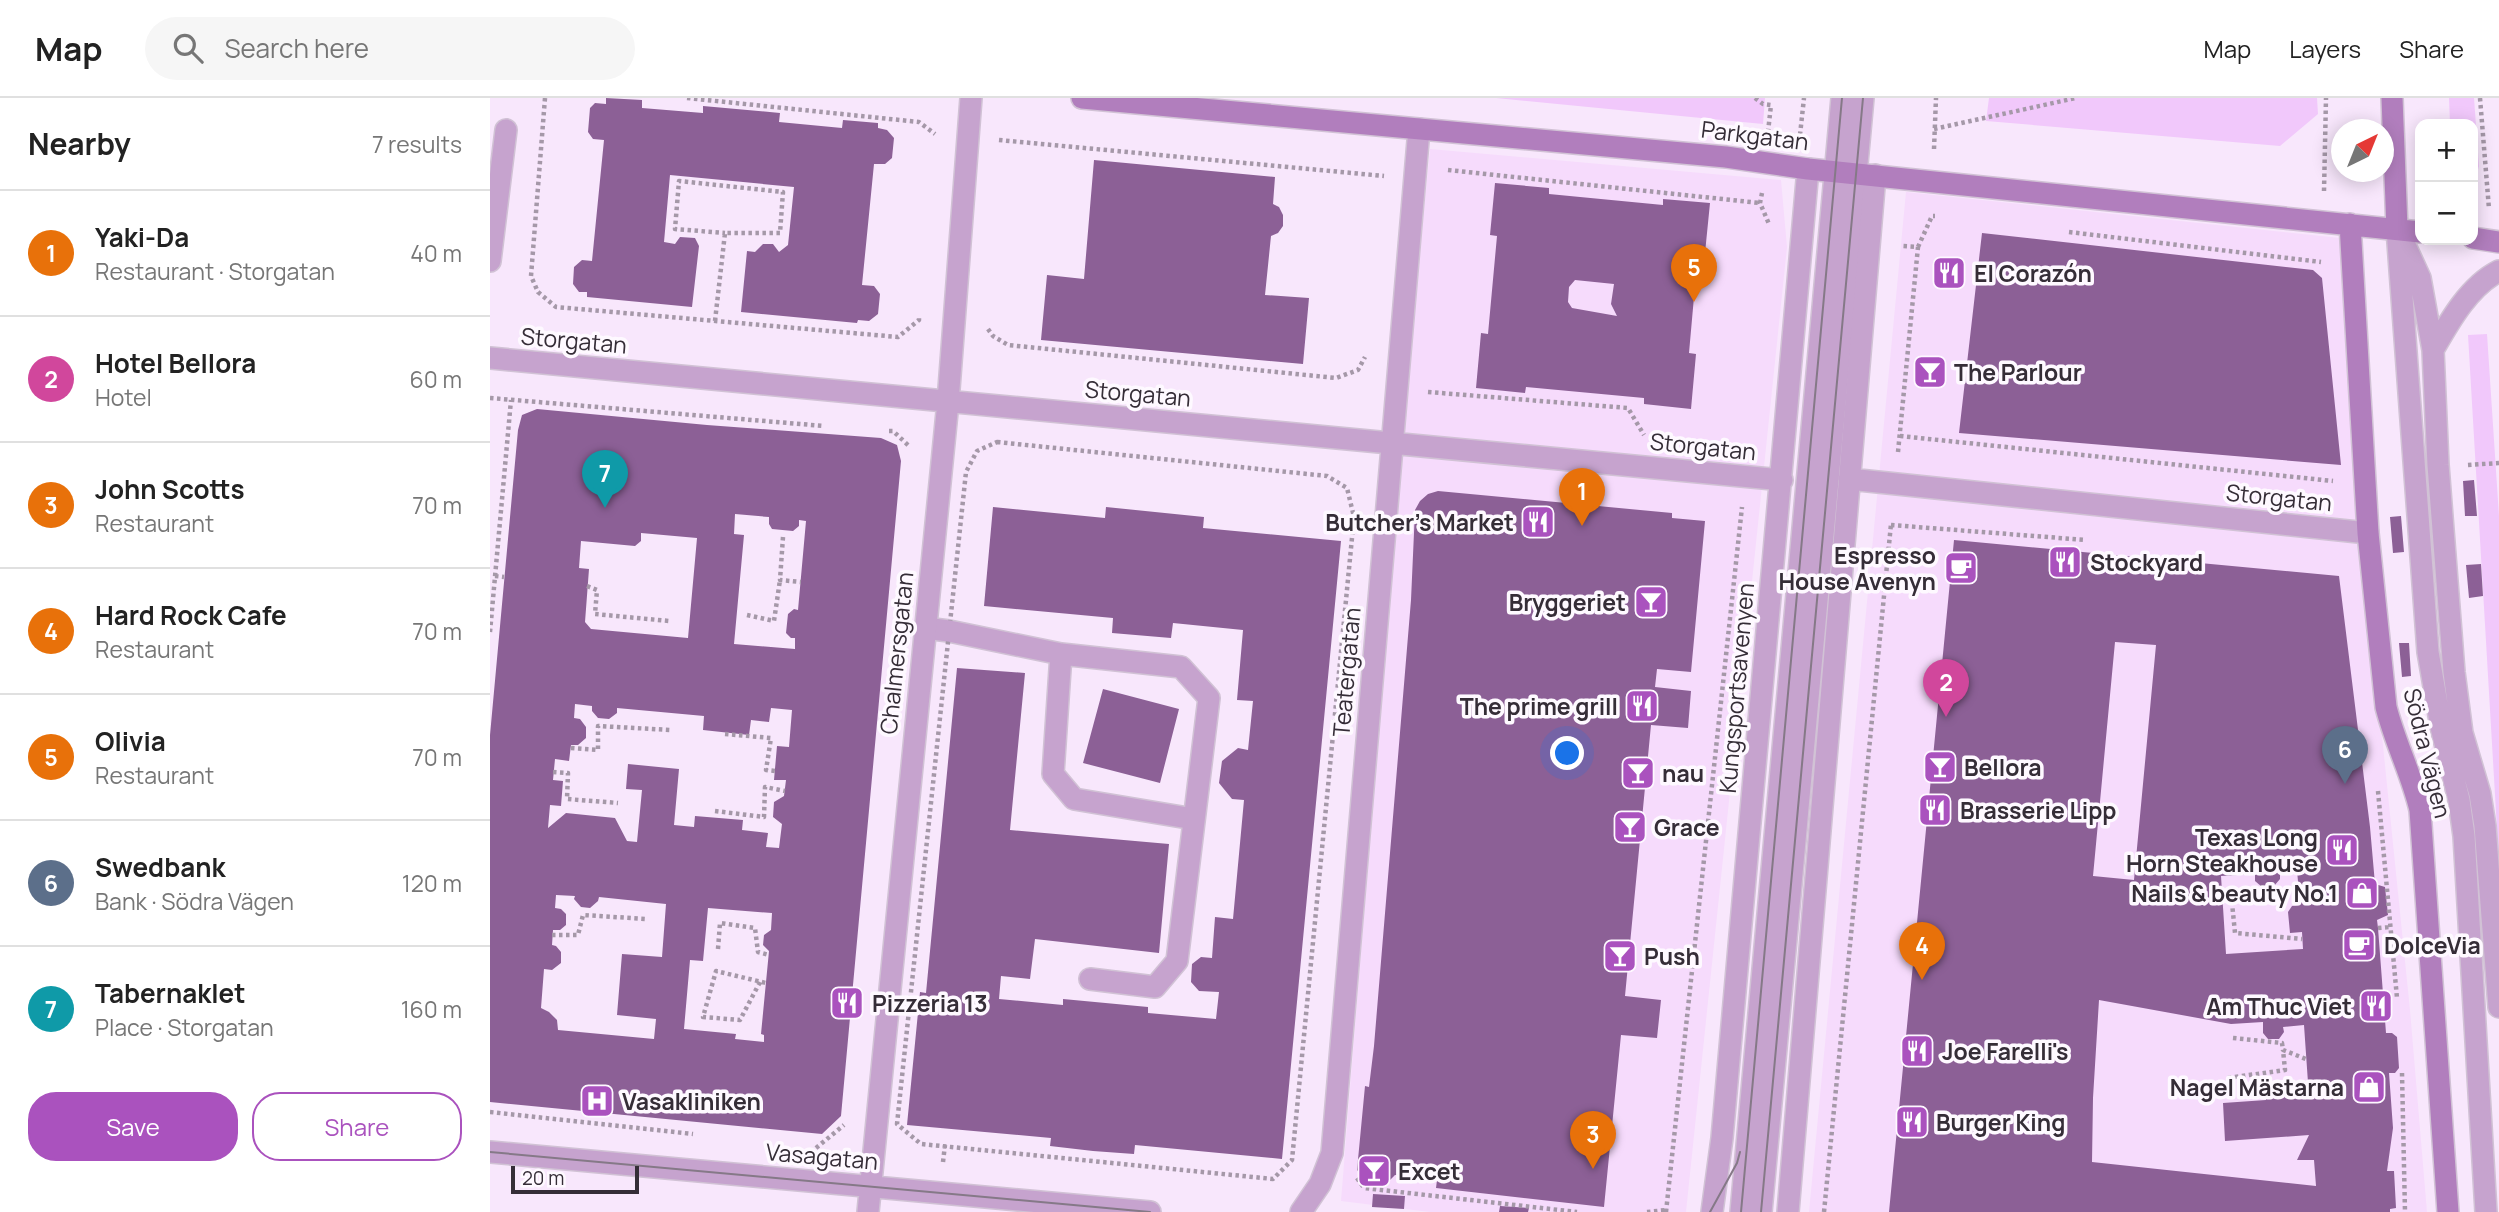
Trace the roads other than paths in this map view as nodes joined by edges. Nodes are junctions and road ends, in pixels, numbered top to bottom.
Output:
1 (971, 98) edge
2 (1082, 98) edge
3 (1842, 98) edge
4 (1863, 98) edge
5 (2392, 98) edge
6 (1419, 129) junction
7 (506, 130) dead end
8 (1808, 169) junction
9 (1835, 170) junction
10 (1866, 174) junction
11 (2350, 224) junction
12 (2398, 229) junction
13 (2415, 231) edge
14 (490, 261) edge
15 (2499, 271) edge
16 (2433, 349) junction
17 (490, 358) edge
18 (948, 402) junction
19 (1392, 443) junction
20 (1849, 479) junction
21 (1782, 480) junction
22 (2368, 533) junction
23 (925, 628) junction
24 (1062, 654) junction
25 (1194, 819) junction
26 (1090, 979) dead end
27 (2499, 1007) edge
28 (490, 1152) edge
29 (870, 1186) junction
30 (868, 1212) edge
31 (1150, 1212) edge
32 (1301, 1212) edge
33 (1712, 1212) edge
34 (1741, 1212) edge
35 (1761, 1212) edge
36 (1788, 1212) edge
37 (2448, 1212) edge
38 (2486, 1212) edge

1 - 18 street, Chalmersgatan
2 - 6 main road, Parkgatan
3 - 9 street
4 - 10 street
5 - 12 main road
6 - 8 main road, Parkgatan
6 - 19 street, Teatergatan
7 - 14 street
8 - 9 main road, Parkgatan
8 - 21 street, Kungsportsavenyen
9 - 10 main road, Parkgatan
9 - 34 street
10 - 11 main road, Parkgatan
10 - 20 street
10 - 35 street
11 - 12 main road, Parkgatan
11 - 22 main road, Södra Vägen
12 - 13 main road, Parkgatan
12 - 16 street
12 - 38 street
15 - 16 street
16 - 27 street
17 - 18 street, Storgatan
18 - 19 street, Storgatan
18 - 23 street, Chalmersgatan
19 - 21 street, Storgatan
19 - 32 street, Teatergatan
20 - 22 street, Storgatan
20 - 36 street
21 - 33 street, Kungsportsavenyen
22 - 37 main road, Södra Vägen
23 - 24 street
23 - 29 street, Chalmersgatan
24 - 25 street
24 - 25 street
25 - 26 street
28 - 29 street, Vasagatan
29 - 30 street, Chalmersgatan
29 - 31 street, Vasagatan

